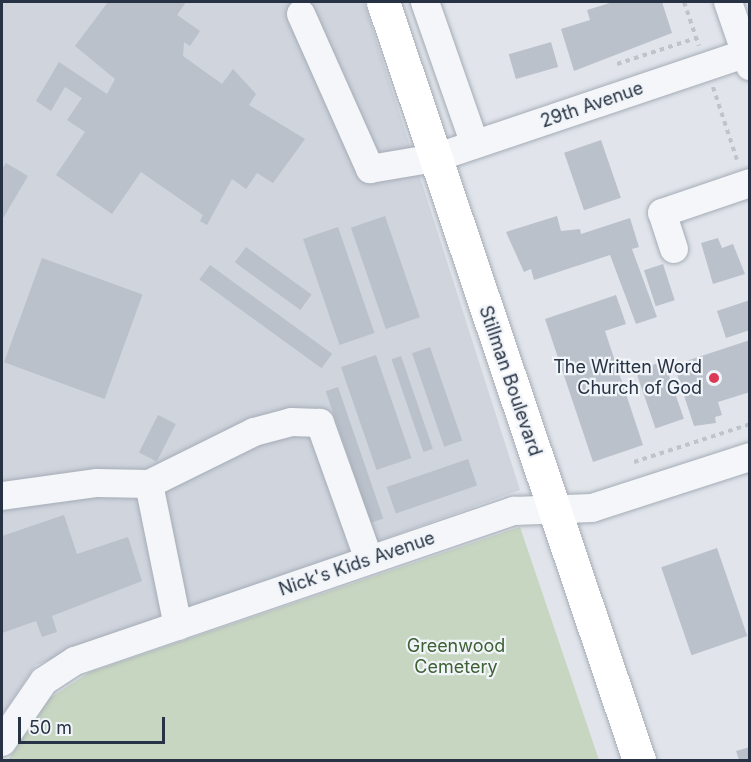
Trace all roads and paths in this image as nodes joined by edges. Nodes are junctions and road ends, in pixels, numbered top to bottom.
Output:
1 (383, 2) edge
2 (424, 2) edge
3 (684, 2) edge
4 (728, 2) edge
5 (302, 14) dead end
6 (748, 57) edge
7 (617, 64) dead end
8 (711, 81) dead end
9 (475, 145) junction
10 (435, 158) junction
11 (747, 184) edge
12 (674, 249) dead end
13 (750, 424) edge
14 (750, 457) edge
15 (634, 462) dead end
16 (149, 484) junction
17 (2, 496) edge
18 (554, 508) junction
19 (369, 560) junction
20 (178, 626) junction
21 (2, 742) edge
22 (639, 760) edge

1 - 10 main road, Stillman Boulevard
2 - 9 street
3 - 7 path
4 - 6 street
5 - 10 street, 29th Avenue
6 - 9 street, 29th Avenue
8 - 11 path
9 - 10 street, 29th Avenue
10 - 18 main road, Stillman Boulevard
11 - 12 street
13 - 15 path
14 - 18 street, Nick's Kids Avenue
16 - 17 street
16 - 19 street
16 - 20 street
18 - 19 street, Nick's Kids Avenue
18 - 22 main road, Stillman Boulevard
19 - 20 street, Nick's Kids Avenue
20 - 21 street, Nick's Kids Avenue

